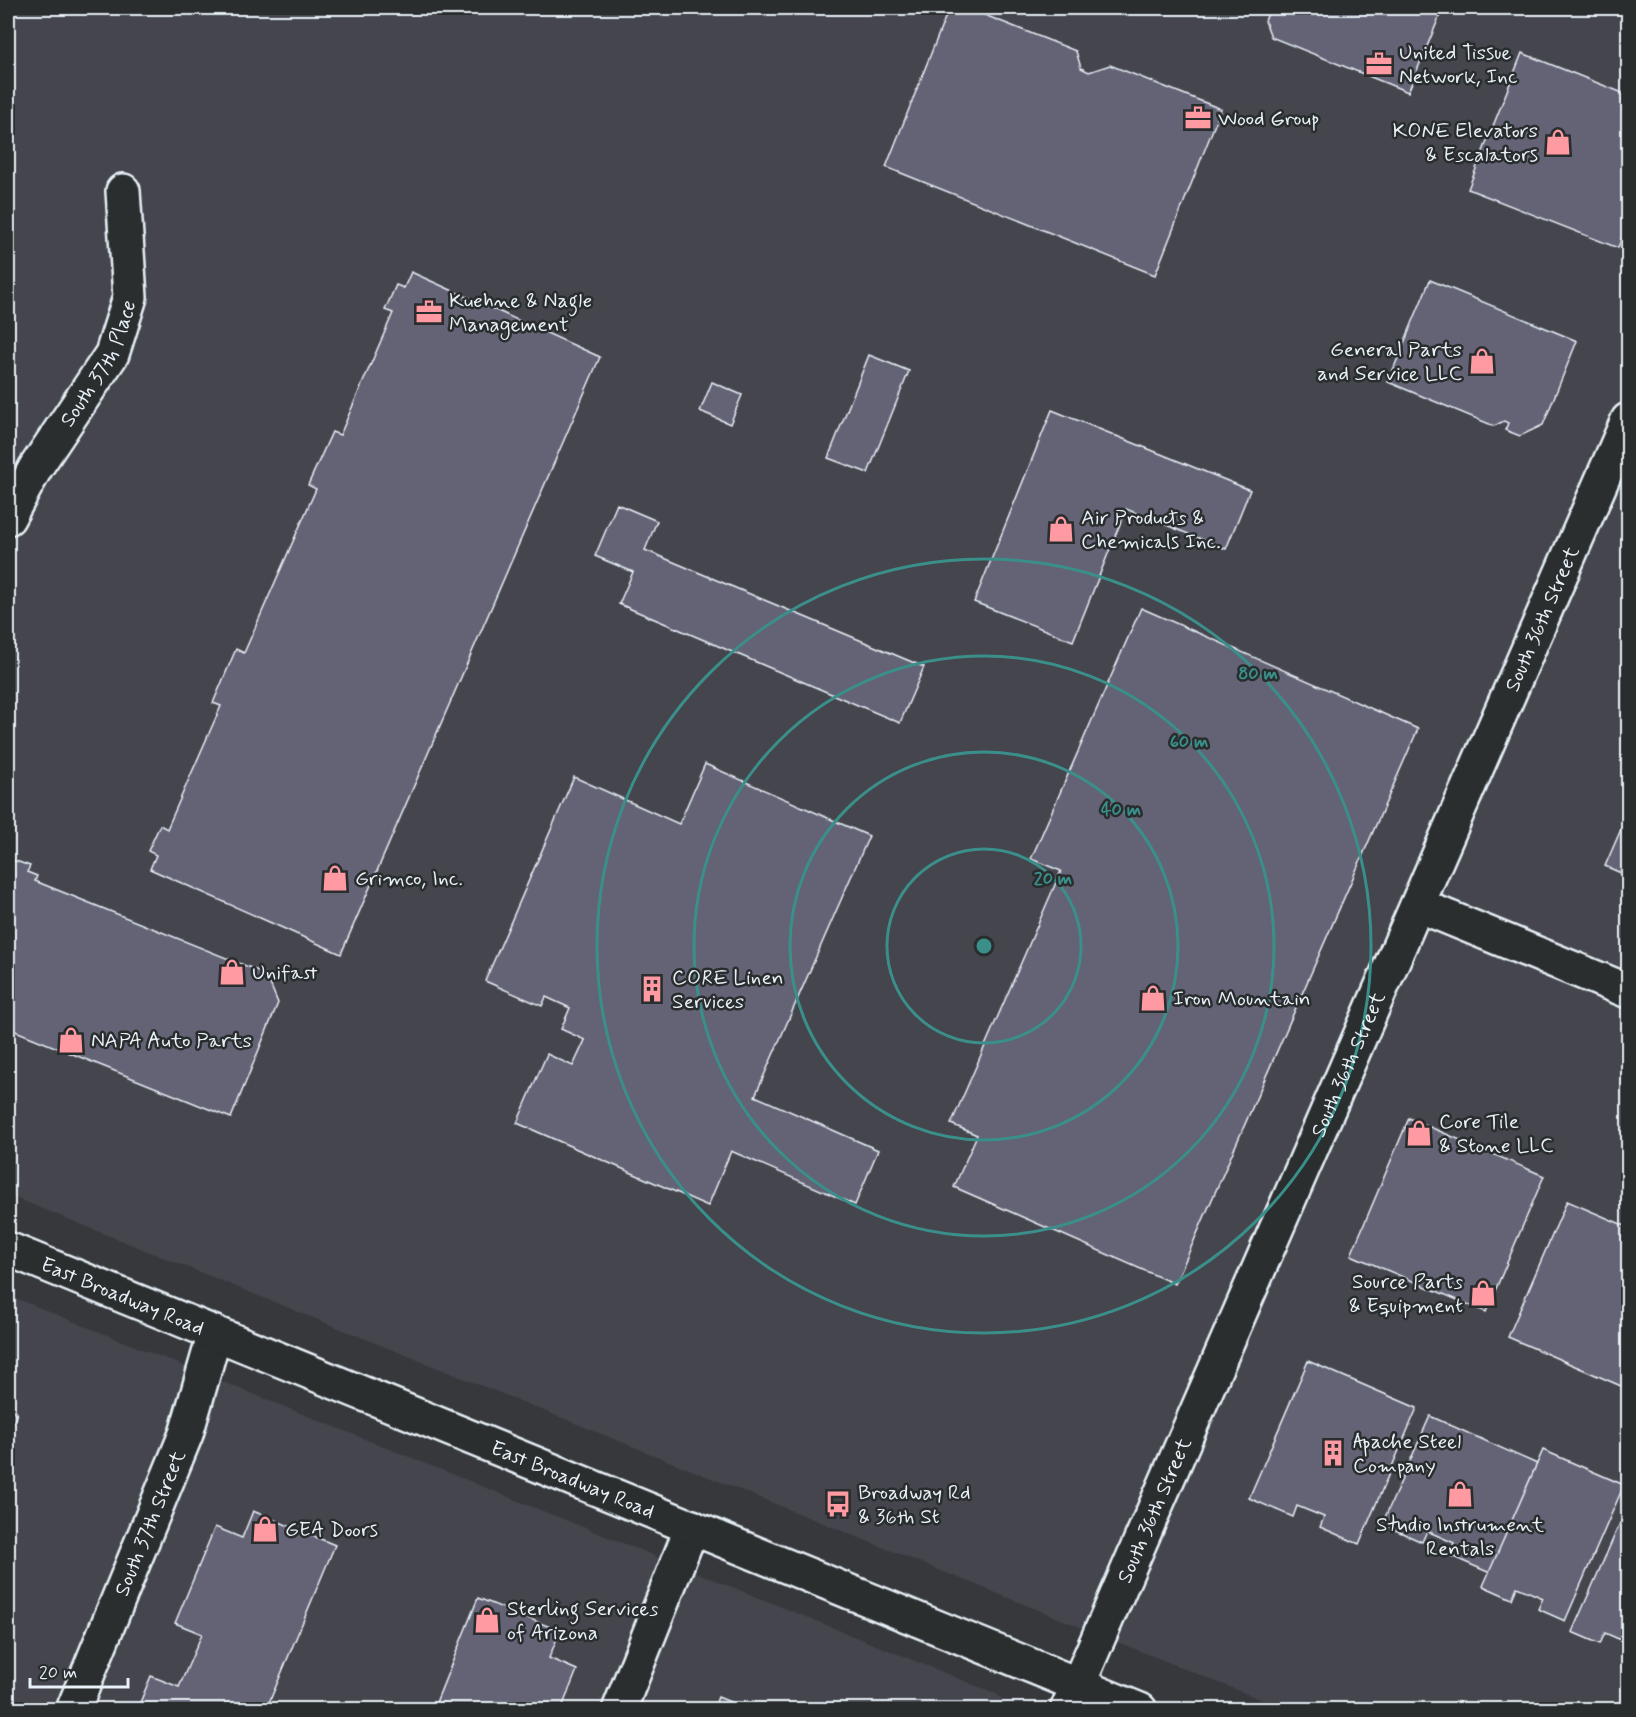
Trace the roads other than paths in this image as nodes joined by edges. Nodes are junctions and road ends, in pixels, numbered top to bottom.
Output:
1 (123, 191) dead end
2 (1629, 420) edge
3 (8, 518) edge
4 (1418, 905) junction
5 (1629, 991) edge
6 (8, 1249) edge
7 (215, 1333) junction
8 (692, 1527) junction
9 (1073, 1697) edge
10 (73, 1710) edge
11 (619, 1710) edge
12 (1140, 1710) edge

1 - 3 street, South 37th Place
2 - 4 street, South 36th Street
4 - 5 street
4 - 9 street, South 36th Street
6 - 7 street, East Broadway Road
7 - 8 street, East Broadway Road
7 - 10 street, South 37th Street
8 - 9 street, East Broadway Road
8 - 11 street
9 - 12 street, East Broadway Road

